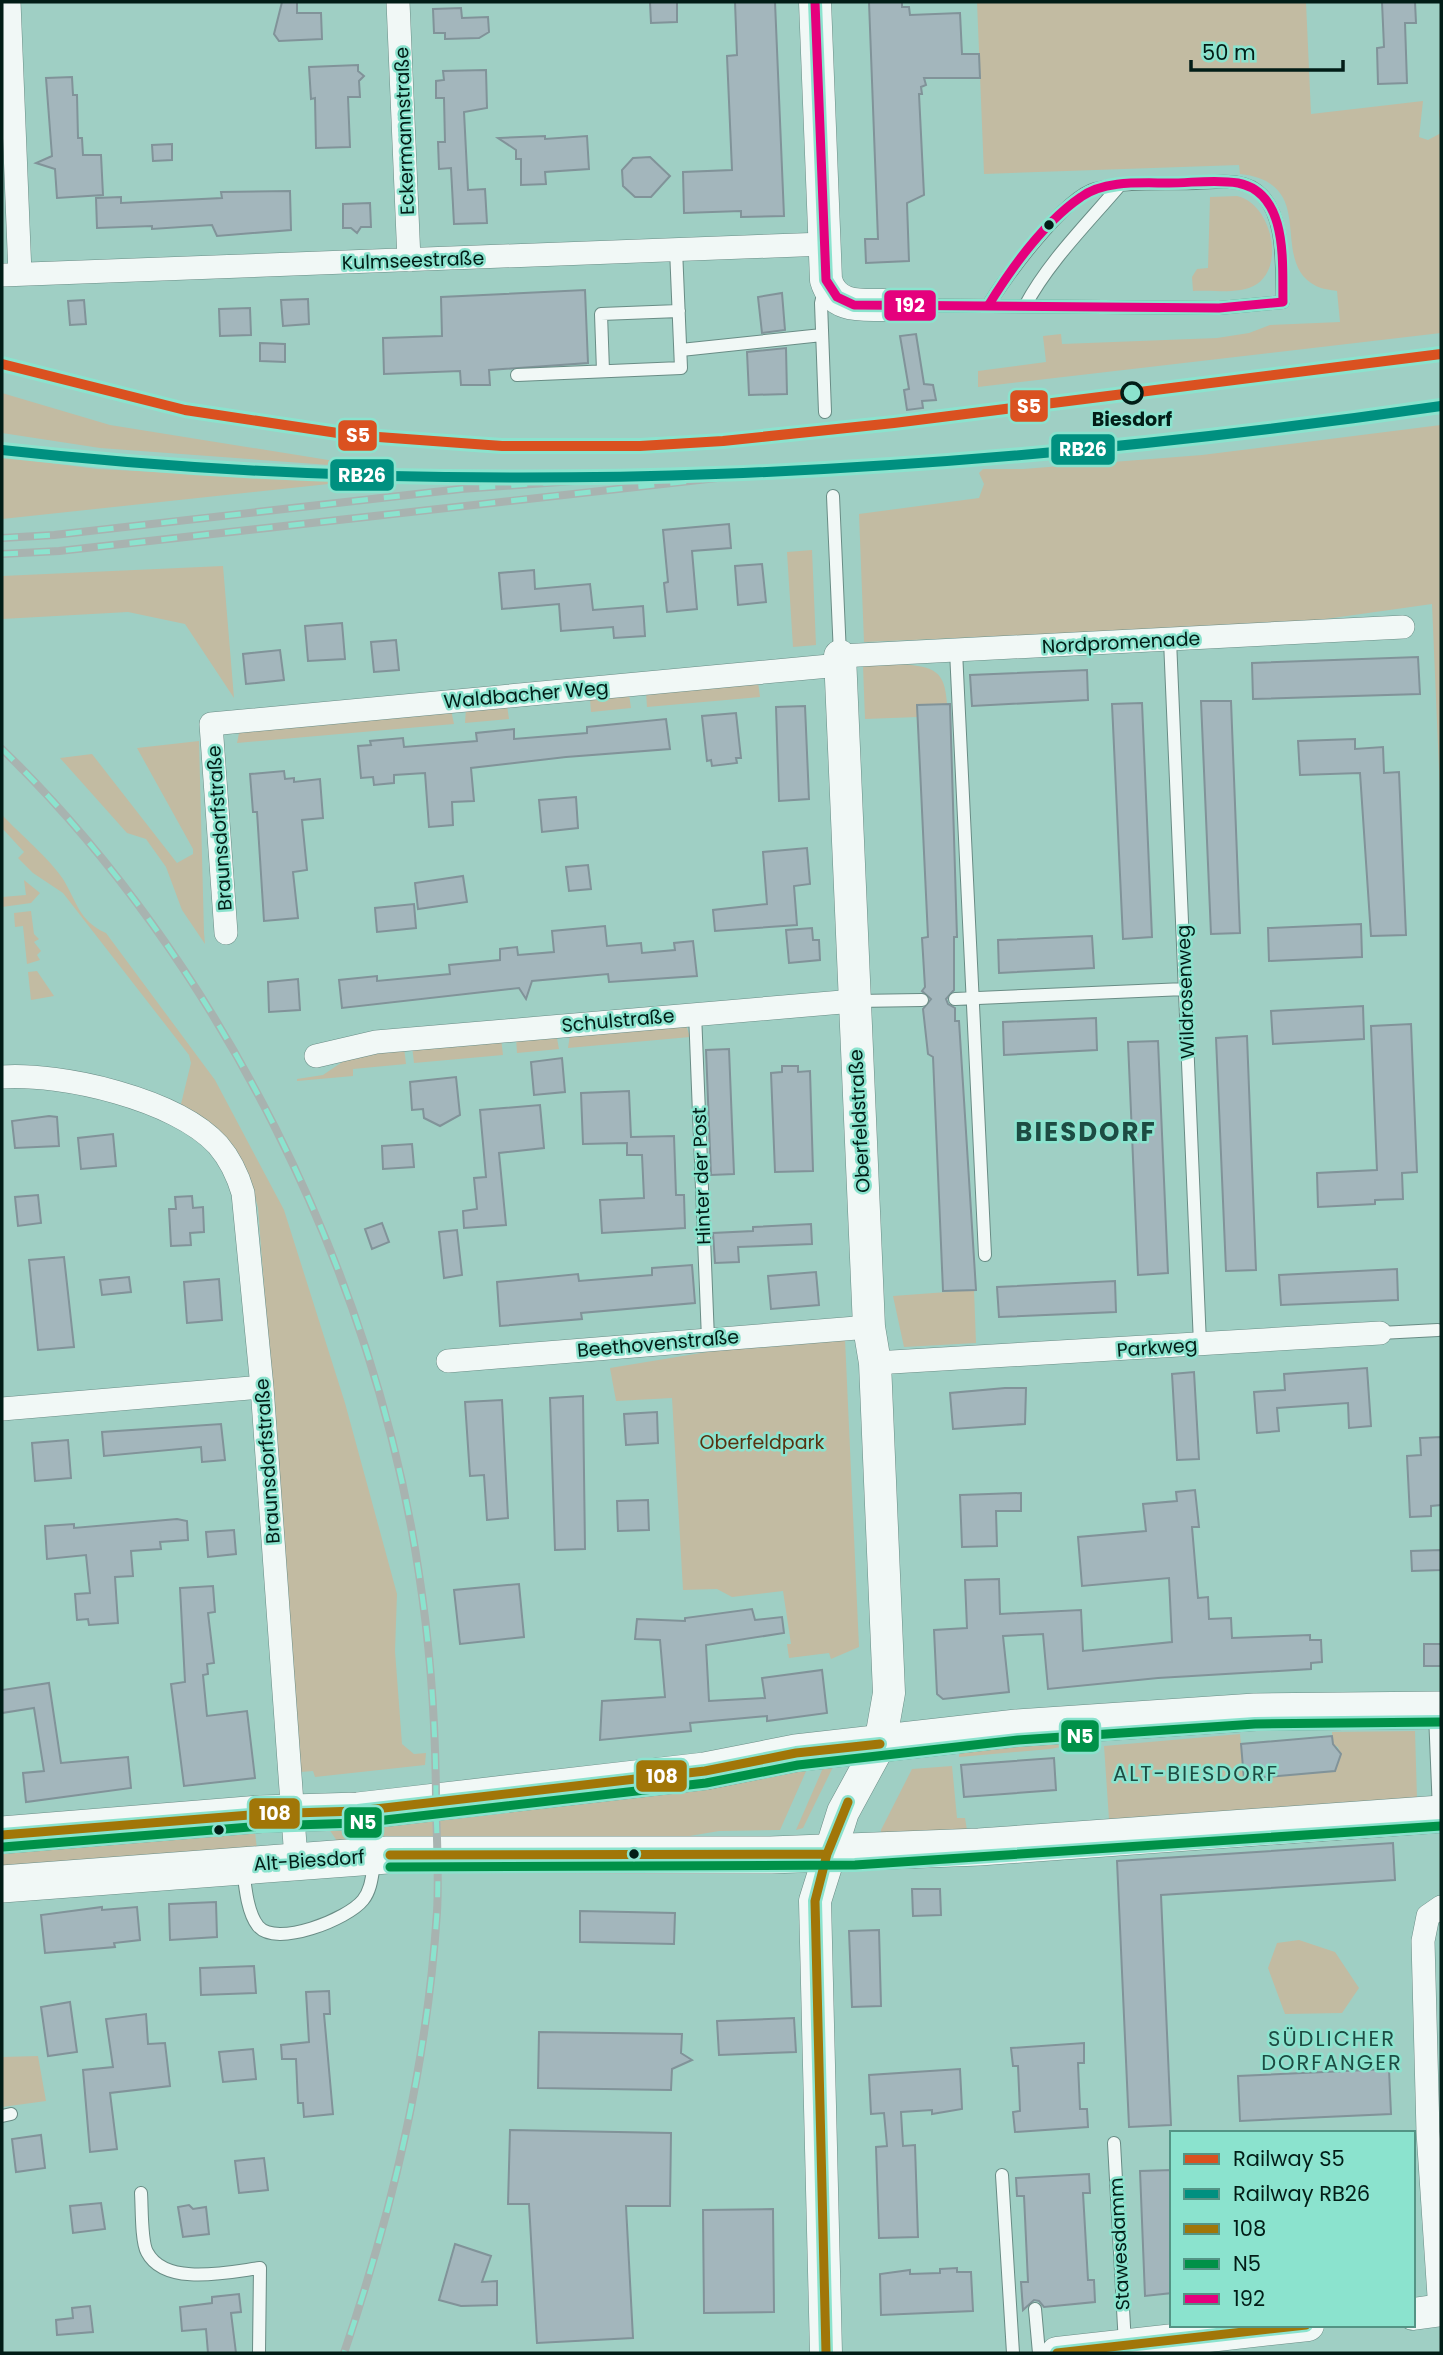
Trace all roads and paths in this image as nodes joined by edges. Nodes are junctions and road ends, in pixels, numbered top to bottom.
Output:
1 (9, 2) edge
2 (398, 2) edge
3 (815, 2) edge
4 (1120, 185) junction
5 (825, 244) junction
6 (676, 249) junction
7 (409, 260) junction
8 (11, 275) edge
9 (827, 280) junction
10 (883, 305) joint
11 (988, 306) junction
12 (1025, 306) junction
13 (679, 311) junction
14 (822, 335) junction
15 (681, 350) junction
16 (603, 371) junction
17 (517, 375) dead end
18 (825, 411) dead end
19 (832, 496) dead end
20 (1403, 627) dead end
21 (1170, 640) junction
22 (956, 650) junction
23 (840, 660) junction
24 (211, 724) joint
25 (226, 933) dead end
26 (1185, 989) junction
27 (973, 998) junction
28 (955, 999) dead end
29 (922, 1000) dead end
30 (853, 1001) junction
31 (695, 1013) junction
32 (316, 1056) dead end
33 (2, 1077) edge
34 (985, 1255) dead end
35 (869, 1327) junction
36 (1438, 1330) dead end
37 (1380, 1333) joint
38 (708, 1339) junction
39 (1200, 1344) junction
40 (448, 1361) dead end
41 (875, 1363) junction
42 (262, 1387) junction
43 (2, 1409) edge
44 (1438, 1710) edge
45 (880, 1744) junction
46 (293, 1813) junction
47 (1440, 1814) edge
48 (2, 1835) edge
49 (827, 1854) junction
50 (376, 1855) junction
51 (296, 1859) junction
52 (242, 1864) junction
53 (2, 1884) edge
54 (1441, 1907) edge
55 (1421, 2133) edge
56 (1114, 2143) dead end
57 (1002, 2175) dead end
58 (141, 2193) dead end
59 (1035, 2309) dead end
60 (1432, 2311) edge
61 (1276, 2327) edge
62 (1227, 2330) edge
63 (1125, 2346) junction
64 (1190, 2346) edge
65 (258, 2353) edge
66 (826, 2353) edge
67 (1013, 2353) edge
68 (1065, 2353) edge

1 - 8 street
2 - 7 street, Eckermannstraße
3 - 5 street
4 - 11 lane
4 - 12 lane
4 - 12 lane
5 - 6 street, Kulmseestraße
5 - 9 street
6 - 7 street, Kulmseestraße
6 - 13 lane
7 - 8 street, Kulmseestraße
9 - 10 street
9 - 14 lane
10 - 11 lane
11 - 12 lane
13 - 15 lane
13 - 16 lane
14 - 15 lane
14 - 18 lane
15 - 16 lane
16 - 17 lane
19 - 23 lane, Oberfeldstraße
20 - 21 street, Nordpromenade
21 - 22 street, Nordpromenade
21 - 26 lane, Wildrosenweg
22 - 23 street, Nordpromenade
22 - 27 lane
23 - 24 street, Waldbacher Weg
23 - 30 street, Oberfeldstraße
24 - 25 street, Braunsdorfstraße
26 - 27 lane
26 - 39 lane, Wildrosenweg
27 - 28 lane
27 - 34 lane
29 - 30 lane, Schulstraße
30 - 31 street, Schulstraße
30 - 35 street, Oberfeldstraße
31 - 32 street, Schulstraße
31 - 38 lane, Hinter der Post
33 - 42 street, Braunsdorfstraße
35 - 38 street, Beethovenstraße
35 - 41 street, Oberfeldstraße
36 - 37 lane, Parkweg
37 - 39 street, Parkweg
38 - 40 street, Beethovenstraße
39 - 41 street, Parkweg
41 - 45 street, Oberfeldstraße
42 - 43 street
42 - 46 street, Braunsdorfstraße
44 - 45 main road
44 - 47 lane
45 - 46 main road
45 - 49 street
46 - 48 main road
46 - 51 street, Braunsdorfstraße
47 - 49 main road, Alt-Biesdorf
49 - 50 main road, Alt-Biesdorf
49 - 66 street
50 - 51 main road, Alt-Biesdorf
50 - 52 lane
51 - 52 main road, Alt-Biesdorf
52 - 53 main road, Alt-Biesdorf
54 - 55 street
55 - 60 street
56 - 63 lane, Stawesdamm
57 - 67 lane
58 - 65 lane
59 - 68 lane
61 - 62 street
62 - 64 street
63 - 64 street
63 - 68 street

